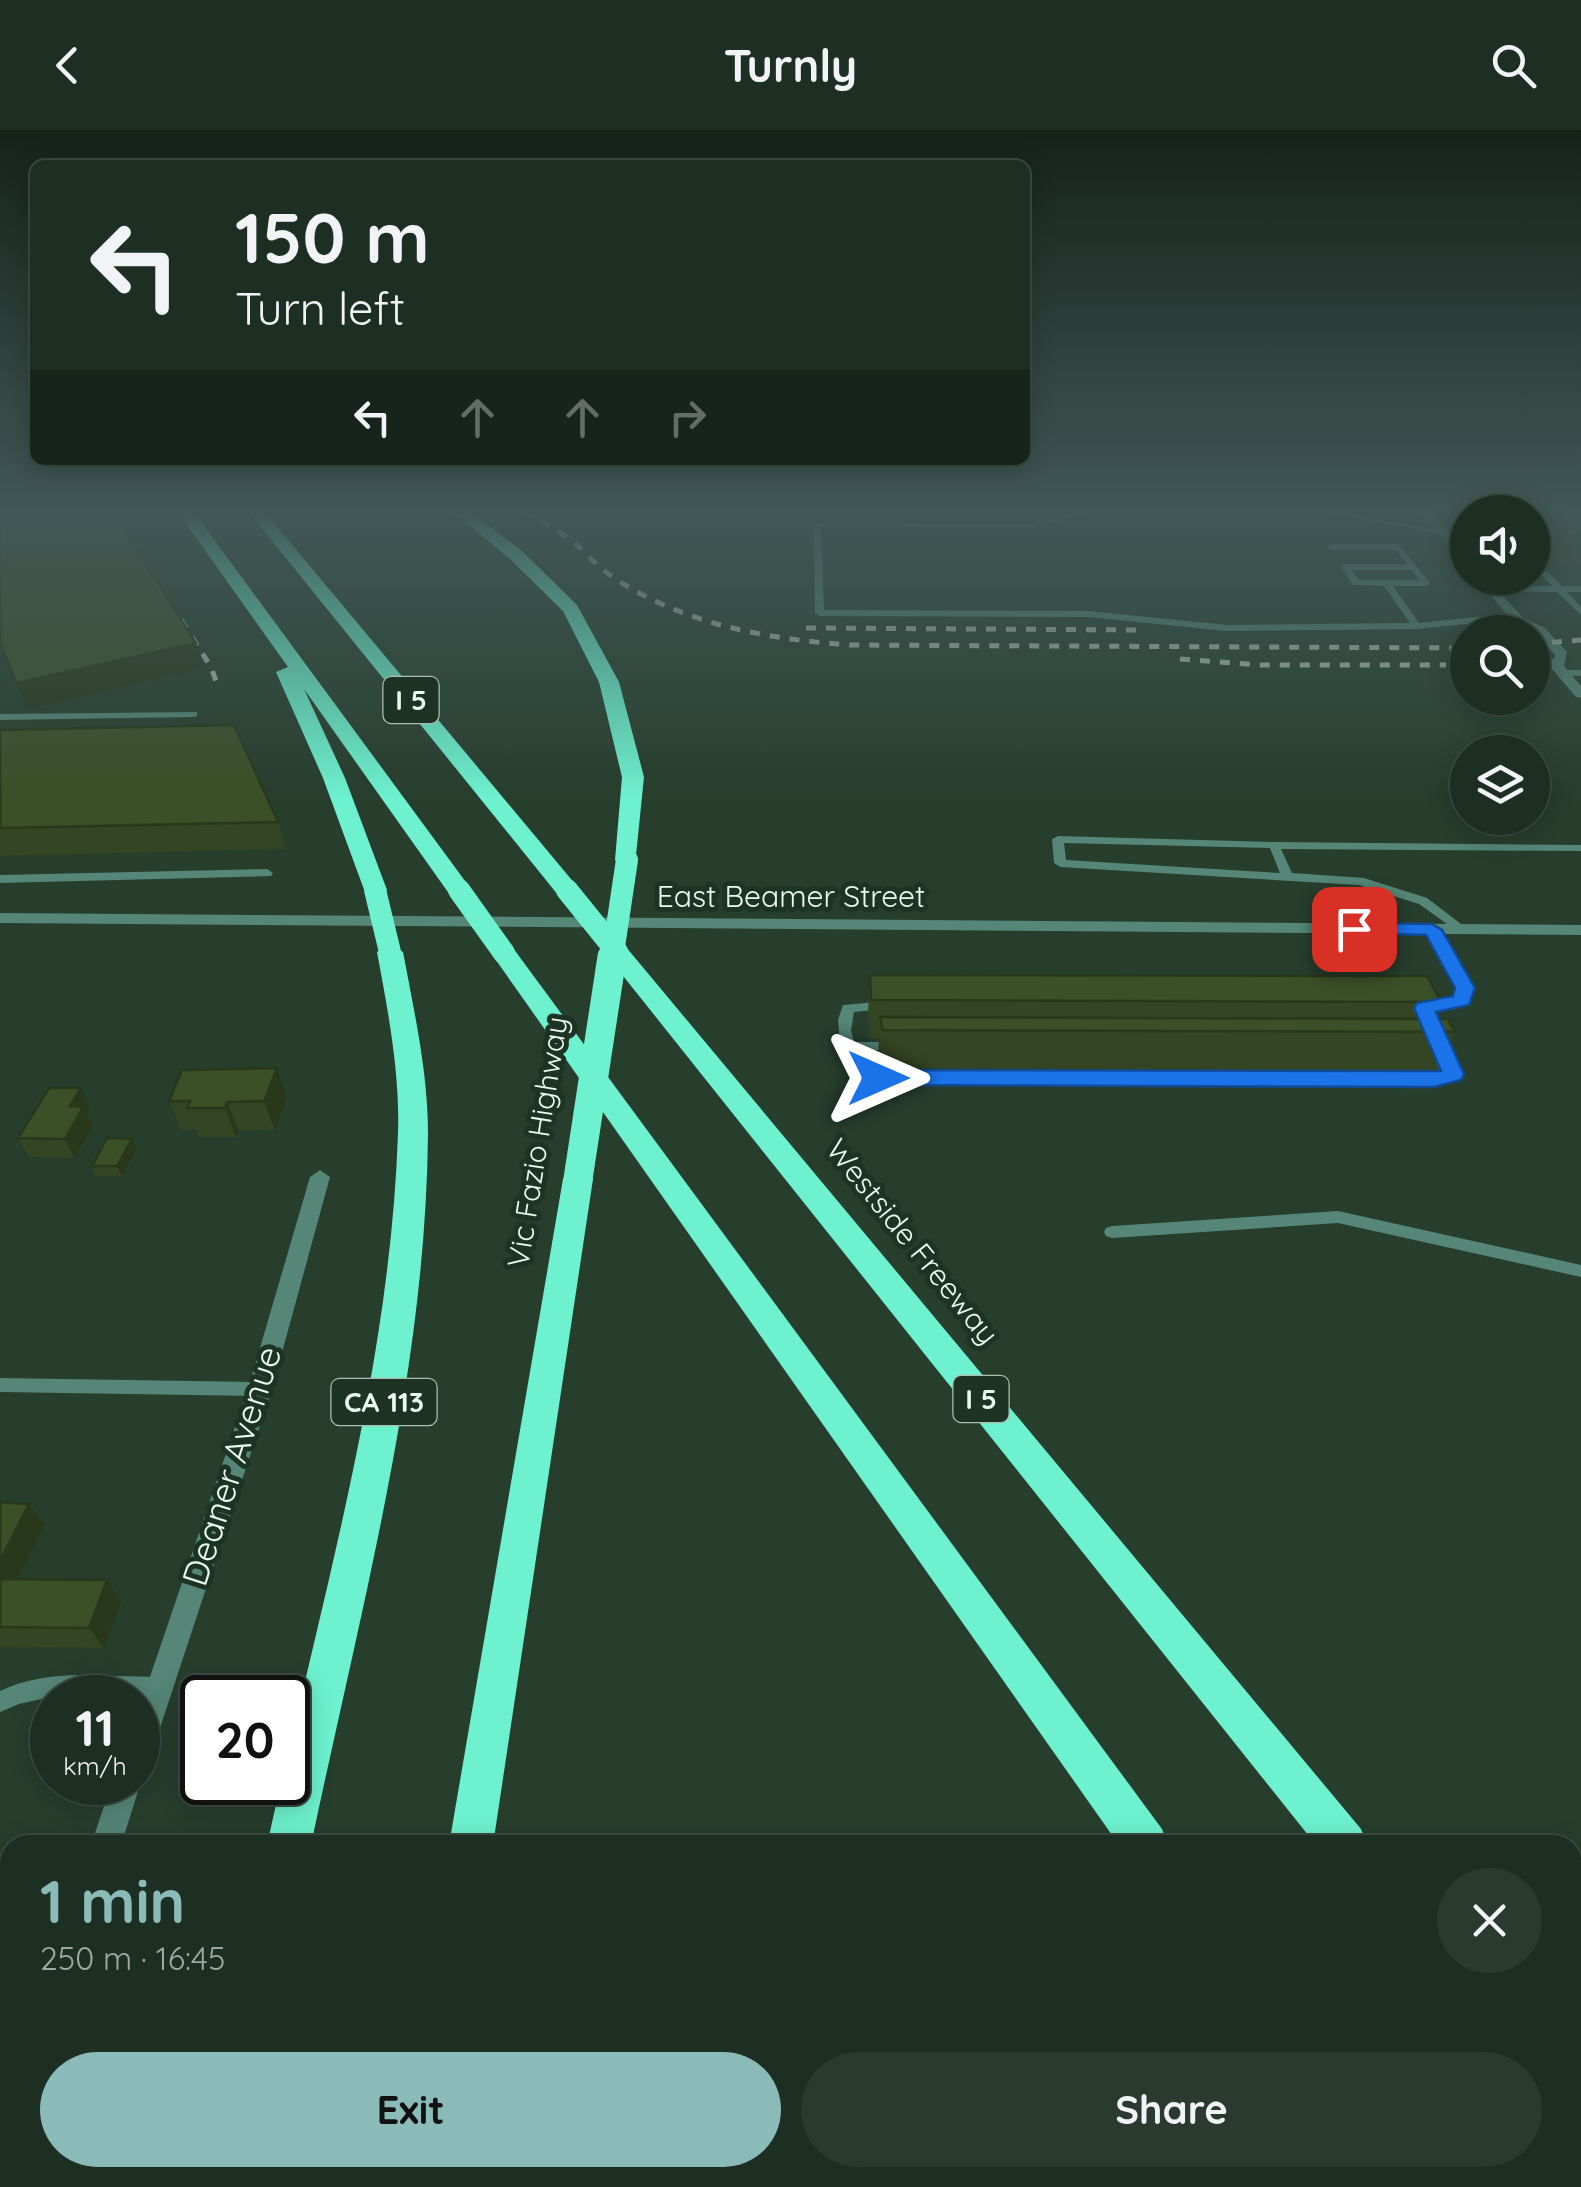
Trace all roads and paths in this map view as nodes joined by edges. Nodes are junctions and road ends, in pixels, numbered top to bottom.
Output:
1 (255, 607) edge
2 (335, 607) edge
3 (569, 607) edge
4 (820, 607) edge
5 (1402, 607) edge
6 (1450, 625) edge
7 (1416, 626) junction
8 (269, 627) junction
9 (1550, 641) edge
10 (1550, 663) edge
11 (1560, 669) junction
12 (1581, 672) edge
13 (1581, 694) edge
14 (193, 714) dead end
15 (0, 717) edge
16 (1274, 845) junction
17 (1581, 848) edge
18 (267, 874) dead end
19 (1287, 875) junction
20 (0, 879) edge
21 (0, 918) edge
22 (1432, 930) junction
23 (1461, 930) junction
24 (1581, 930) edge
25 (901, 1005) edge
26 (1404, 1008) edge
27 (1424, 1008) junction
28 (845, 1046) junction
29 (905, 1046) edge
30 (1424, 1048) edge
31 (1444, 1049) junction
32 (320, 1178) dead end
33 (1112, 1232) dead end
34 (1581, 1271) edge
35 (0, 1385) edge
36 (260, 1389) junction
37 (160, 1687) edge
38 (30, 1690) edge
39 (0, 1702) edge
40 (119, 1805) edge
41 (109, 1835) edge
42 (291, 1835) edge
43 (472, 1835) edge
44 (1139, 1835) edge
45 (1337, 1835) edge

1 - 8 highway, I 5
2 - 45 highway, Westside Freeway / I 5, bridge
3 - 43 highway, Vic Fazio Highway, bridge
4 - 7 lane
5 - 7 lane
6 - 7 lane
8 - 42 highway, CA 113, bridge
8 - 44 highway, I 5, bridge
9 - 11 street
10 - 11 street
11 - 12 lane
11 - 13 street
14 - 15 lane
16 - 17 lane
16 - 19 lane
16 - 19 lane
18 - 20 lane
19 - 23 lane
21 - 22 street, East Beamer Street
22 - 23 street, East Beamer Street
22 - 27 lane
23 - 24 street, East Beamer Street
25 - 28 lane
26 - 27 lane
27 - 31 lane
28 - 29 lane
28 - 31 lane
30 - 31 lane
32 - 36 street, Deaner Avenue
33 - 34 lane
35 - 36 lane
36 - 37 street, Deaner Avenue
38 - 39 lane
40 - 41 street

